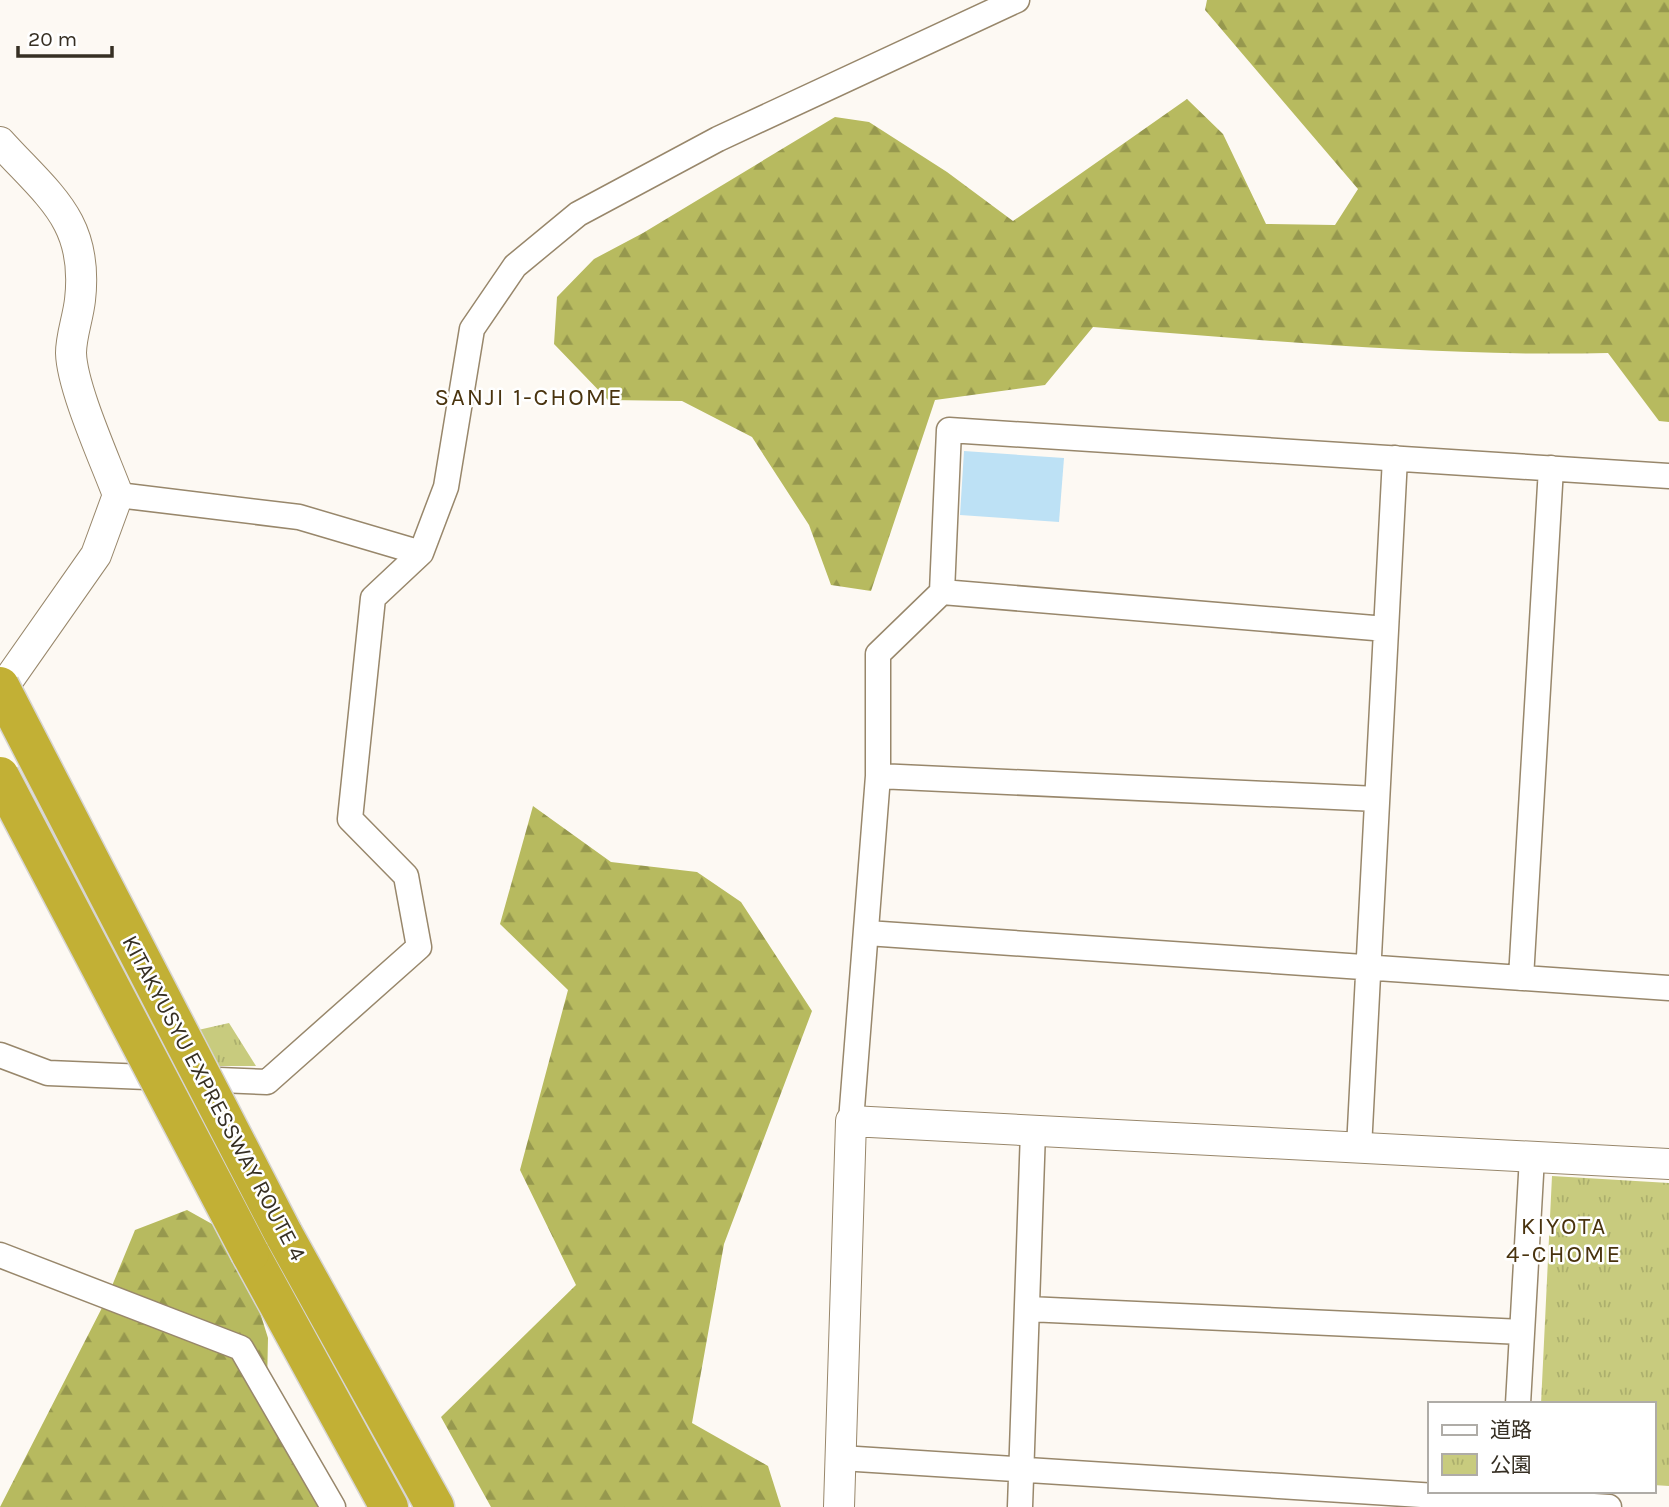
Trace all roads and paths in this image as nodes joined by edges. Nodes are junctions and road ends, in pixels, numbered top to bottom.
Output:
1 (1017, 0) edge
2 (0, 142) edge
3 (1395, 458) junction
4 (1551, 468) junction
5 (1669, 476) edge
6 (118, 495) junction
7 (421, 553) junction
8 (942, 592) junction
9 (1386, 629) junction
10 (0, 686) edge
11 (0, 692) edge
12 (0, 776) edge
13 (878, 776) junction
14 (1377, 799) junction
15 (867, 933) junction
16 (1368, 968) junction
17 (1521, 978) junction
18 (1669, 988) edge
19 (0, 1055) edge
20 (851, 1121) junction
21 (1033, 1131) junction
22 (1359, 1148) junction
23 (1532, 1157) junction
24 (1669, 1164) edge
25 (0, 1255) edge
26 (1028, 1310) junction
27 (1522, 1332) junction
28 (1518, 1402) edge
29 (841, 1458) junction
30 (1020, 1469) junction
31 (1512, 1500) edge
32 (332, 1507) edge
33 (389, 1507) edge
34 (435, 1507) edge
35 (839, 1507) edge
36 (1020, 1507) edge
37 (1609, 1507) edge

1 - 7 street
2 - 6 street
3 - 4 street
3 - 8 street
3 - 9 street
4 - 5 street
4 - 17 street
6 - 7 street
6 - 11 street
7 - 19 street
8 - 9 street
8 - 13 street
9 - 14 street
10 - 34 highway, KITAKYUSYU EXPRESSWAY ROUTE 4, bridge
12 - 33 highway, KITAKYUSYU EXPRESSWAY ROUTE 4, bridge
13 - 14 street
13 - 15 street
14 - 16 street
15 - 16 street
15 - 20 street
16 - 17 street
16 - 22 street
17 - 18 street
20 - 21 street
20 - 29 street
21 - 22 street
21 - 26 street
22 - 23 street
23 - 24 street
23 - 27 street
25 - 32 street
26 - 27 street
26 - 30 street
27 - 28 street
29 - 30 street
29 - 35 street
30 - 31 street
30 - 36 street
31 - 37 street

